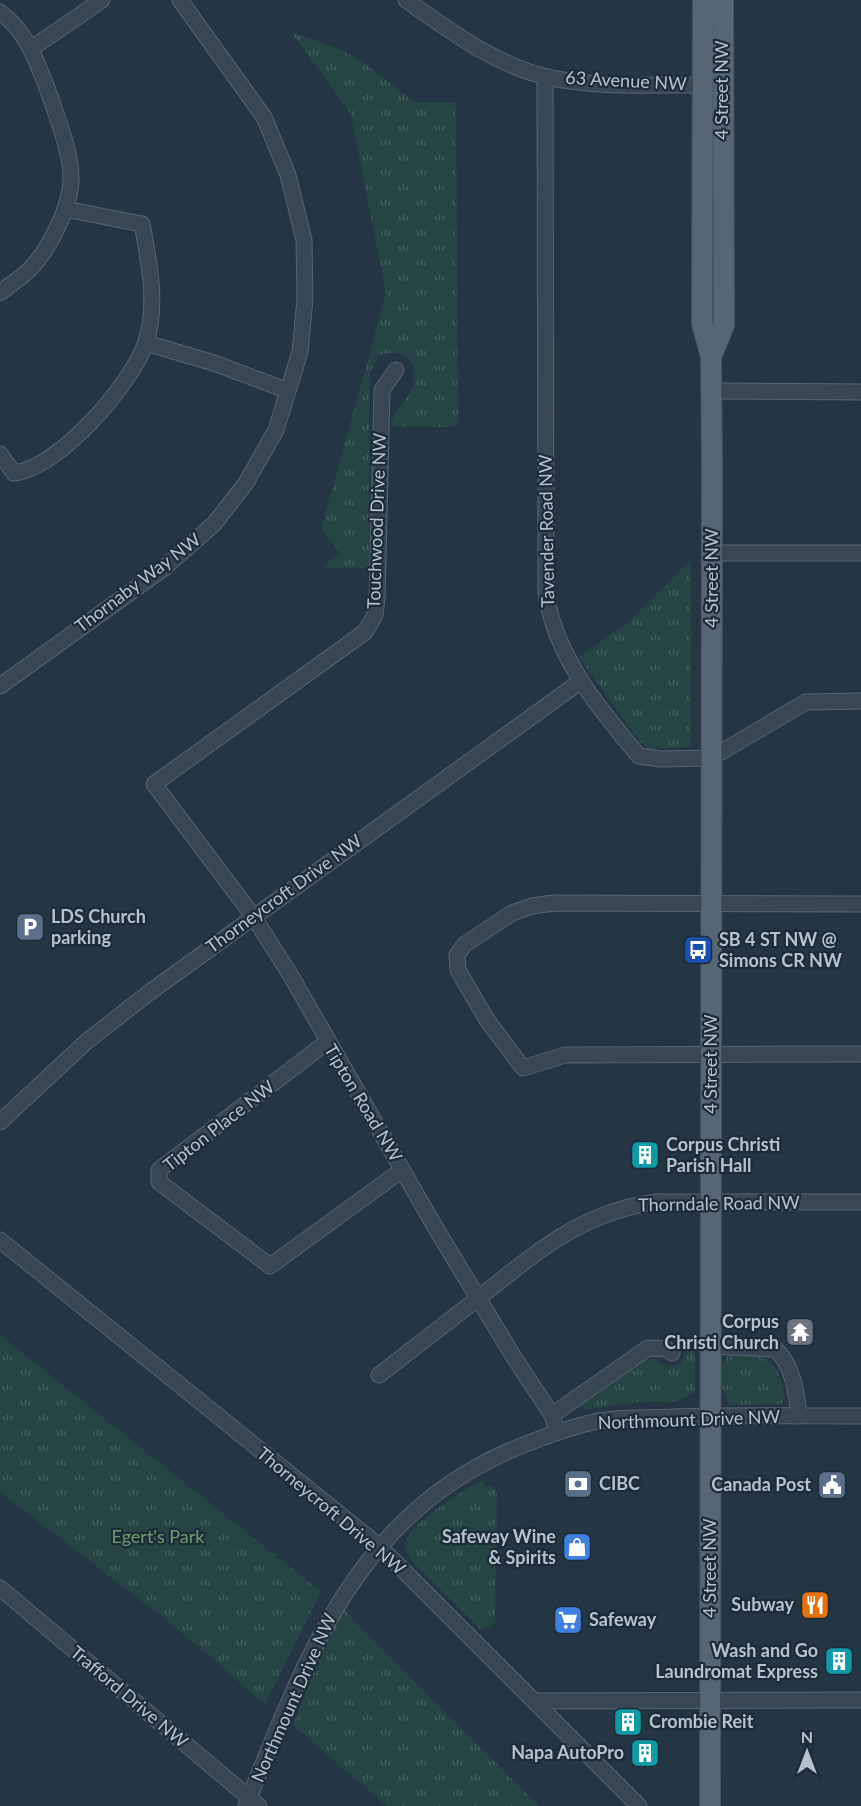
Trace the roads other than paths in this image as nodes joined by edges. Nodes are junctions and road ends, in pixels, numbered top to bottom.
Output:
1 (102, 0) edge
2 (180, 0) edge
3 (406, 0) edge
4 (703, 0) edge
5 (723, 0) edge
6 (0, 12) edge
7 (32, 48) junction
8 (545, 77) junction
9 (702, 85) junction
10 (722, 85) junction
11 (65, 209) junction
12 (0, 292) edge
13 (146, 343) junction
14 (711, 357) junction
15 (396, 370) dead end
16 (286, 390) junction
17 (711, 392) junction
18 (861, 392) edge
19 (0, 454) edge
20 (712, 553) junction
21 (861, 553) edge
22 (580, 681) junction
23 (0, 686) edge
24 (861, 701) edge
25 (711, 758) junction
26 (154, 784) joint
27 (861, 904) edge
28 (712, 906) junction
29 (253, 916) junction
30 (327, 1042) junction
31 (711, 1053) junction
32 (861, 1054) edge
33 (0, 1122) edge
34 (402, 1170) junction
35 (711, 1202) junction
36 (861, 1202) edge
37 (0, 1240) edge
38 (480, 1297) junction
39 (711, 1346) junction
40 (672, 1353) dead end
41 (379, 1375) dead end
42 (552, 1416) junction
43 (711, 1416) junction
44 (798, 1416) junction
45 (861, 1416) edge
46 (557, 1431) junction
47 (379, 1546) junction
48 (0, 1588) edge
49 (861, 1700) edge
50 (535, 1701) junction
51 (710, 1701) junction
52 (252, 1803) edge
53 (639, 1806) edge
54 (710, 1806) edge

1 - 7 street
2 - 16 street, Thornaby Way NW
3 - 8 street, 63 Avenue NW
4 - 9 main road, 4 Street NW
5 - 10 main road, 4 Street NW
6 - 7 street
7 - 11 street
8 - 9 street, 63 Avenue NW
8 - 22 street, Tavender Road NW
9 - 10 street, 63 Avenue NW
9 - 14 main road, 4 Street NW
10 - 14 main road, 4 Street NW
11 - 12 street
11 - 13 street
13 - 16 street
13 - 19 street
14 - 17 main road, 4 Street NW
15 - 26 street, Touchwood Drive NW
16 - 23 street, Thornaby Way NW
17 - 18 street
17 - 20 main road, 4 Street NW
20 - 21 street
20 - 25 main road, 4 Street NW
22 - 25 street, Tavender Road NW
22 - 29 street, Thorneycroft Drive NW
24 - 25 street, Tavender Road NW
25 - 28 main road, 4 Street NW
26 - 29 street, Tipton Road NW
27 - 28 street
28 - 31 main road, 4 Street NW
28 - 31 street
29 - 30 street, Tipton Road NW
29 - 33 street, Thorneycroft Drive NW
30 - 34 street, Tipton Road NW
30 - 34 street, Tipton Place NW
31 - 32 street
31 - 35 main road, 4 Street NW
34 - 38 street, Tipton Road NW
35 - 36 street, Thorndale Road NW
35 - 38 street, Thorndale Road NW
35 - 39 main road, 4 Street NW
37 - 47 street, Thorneycroft Drive NW
38 - 41 street, Thorndale Road NW
38 - 42 street, Tipton Road NW
39 - 43 main road, 4 Street NW
39 - 44 street
40 - 42 street
42 - 46 street, Tipton Road NW
43 - 44 street, Northmount Drive NW
43 - 46 street, Northmount Drive NW
43 - 51 main road, 4 Street NW
44 - 45 street, Northmount Drive NW
46 - 47 street, Northmount Drive NW
47 - 50 street, Thorneycroft Drive NW
47 - 52 street, Northmount Drive NW
48 - 52 street, Trafford Drive NW
49 - 51 street
50 - 51 street
50 - 53 street, Thorneycroft Drive NW
51 - 54 main road, 4 Street NW

